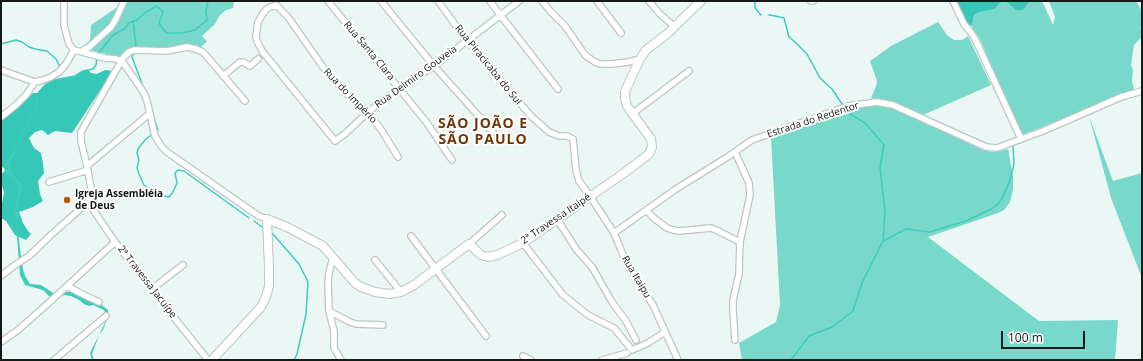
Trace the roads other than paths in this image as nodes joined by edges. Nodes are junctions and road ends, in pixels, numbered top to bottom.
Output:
1 (64, 1) edge
2 (124, 1) edge
3 (328, 1) edge
4 (381, 1) edge
5 (438, 1) edge
6 (490, 1) edge
7 (519, 1) edge
8 (542, 1) edge
9 (597, 1) edge
10 (648, 1) edge
11 (701, 1) edge
12 (953, 1) edge
13 (276, 3) edge
14 (501, 16) junction
15 (676, 27) junction
16 (621, 33) dead end
17 (467, 41) junction
18 (74, 50) junction
19 (82, 52) junction
20 (258, 59) dead end
21 (640, 59) junction
22 (122, 61) junction
23 (434, 66) junction
24 (1, 70) edge
25 (688, 71) dead end
26 (223, 76) junction
27 (35, 82) junction
28 (399, 88) junction
29 (558, 89) dead end
30 (1142, 91) edge
31 (245, 101) dead end
32 (368, 112) junction
33 (149, 114) junction
34 (632, 114) junction
35 (1, 117) edge
36 (493, 132) dead end
37 (1020, 139) junction
38 (735, 152) junction
39 (398, 157) dead end
40 (452, 160) dead end
41 (88, 168) junction
42 (49, 182) dead end
43 (590, 196) junction
44 (88, 202) junction
45 (646, 210) junction
46 (502, 215) dead end
47 (267, 219) junction
48 (557, 220) junction
49 (614, 233) junction
50 (411, 236) dead end
51 (115, 242) junction
52 (740, 242) junction
53 (523, 243) junction
54 (469, 244) junction
55 (333, 257) junction
56 (375, 260) dead end
57 (183, 265) dead end
58 (436, 269) junction
59 (1, 276) edge
60 (67, 286) junction
61 (152, 289) junction
62 (401, 292) junction
63 (99, 302) dead end
64 (329, 311) junction
65 (106, 316) dead end
66 (383, 325) dead end
67 (665, 332) junction
68 (486, 336) dead end
69 (636, 340) dead end
70 (735, 340) dead end
71 (1, 342) edge
72 (629, 351) junction
73 (523, 356) dead end
74 (54, 360) edge
75 (208, 360) edge
76 (212, 360) edge
77 (341, 360) edge
78 (531, 360) edge
79 (602, 360) edge
80 (620, 360) edge
81 (678, 360) edge

1 - 18 street
2 - 19 street
3 - 28 street, Rua Santa Clara
4 - 23 street
5 - 17 street, Rua Piracicaba do Sul
6 - 14 street
7 - 14 street, Rua Delmiro Gouveia
8 - 21 street
9 - 16 street
10 - 15 street
11 - 15 street, 2ª Travessa Itaipé
12 - 37 street
13 - 32 street, Rua do Império
13 - 32 street, Rua Delmiro Gouveia
14 - 17 street, Rua Delmiro Gouveia
14 - 29 street
15 - 21 street, 2ª Travessa Itaipé
17 - 23 street, Rua Delmiro Gouveia
17 - 43 street, Rua Piracicaba do Sul
18 - 19 street
18 - 27 street
19 - 22 street
20 - 26 street
21 - 34 street, 2ª Travessa Itaipé
22 - 26 street
22 - 33 street
22 - 41 street
23 - 28 street, Rua Delmiro Gouveia
23 - 36 street
24 - 27 street
25 - 34 street
26 - 31 street
27 - 35 street
28 - 32 street, Rua Delmiro Gouveia
28 - 40 street, Rua Santa Clara
30 - 37 street, Estrada do Redentor
32 - 39 street, Rua do Império
33 - 41 street
33 - 47 street
34 - 43 street, 2ª Travessa Itaipé
37 - 38 street, Estrada do Redentor
38 - 45 street, Estrada do Redentor
38 - 52 street
41 - 42 street
41 - 44 street
43 - 48 street, 2ª Travessa Itaipé
43 - 49 street, Rua Itaipu
44 - 51 street, 2ª Travessa Jacuípe
44 - 59 street
45 - 49 street, Estrada do Redentor
45 - 52 street
46 - 54 street
47 - 55 street
47 - 76 street
48 - 53 street, 2ª Travessa Itaipé
48 - 69 street
49 - 67 street, Rua Itaipu
50 - 58 street
51 - 60 street
51 - 61 street, 2ª Travessa Jacuípe
52 - 70 street
53 - 54 street, 2ª Travessa Itaipé
53 - 72 street
54 - 58 street
55 - 62 street
55 - 64 street
56 - 62 street
57 - 61 street
58 - 62 street
58 - 68 street
60 - 63 street
60 - 71 street
61 - 75 street, 2ª Travessa Jacuípe
64 - 66 street
64 - 77 street
65 - 74 street
67 - 72 street
67 - 81 street, Rua Itaipu
72 - 79 street
72 - 80 street
73 - 78 street

